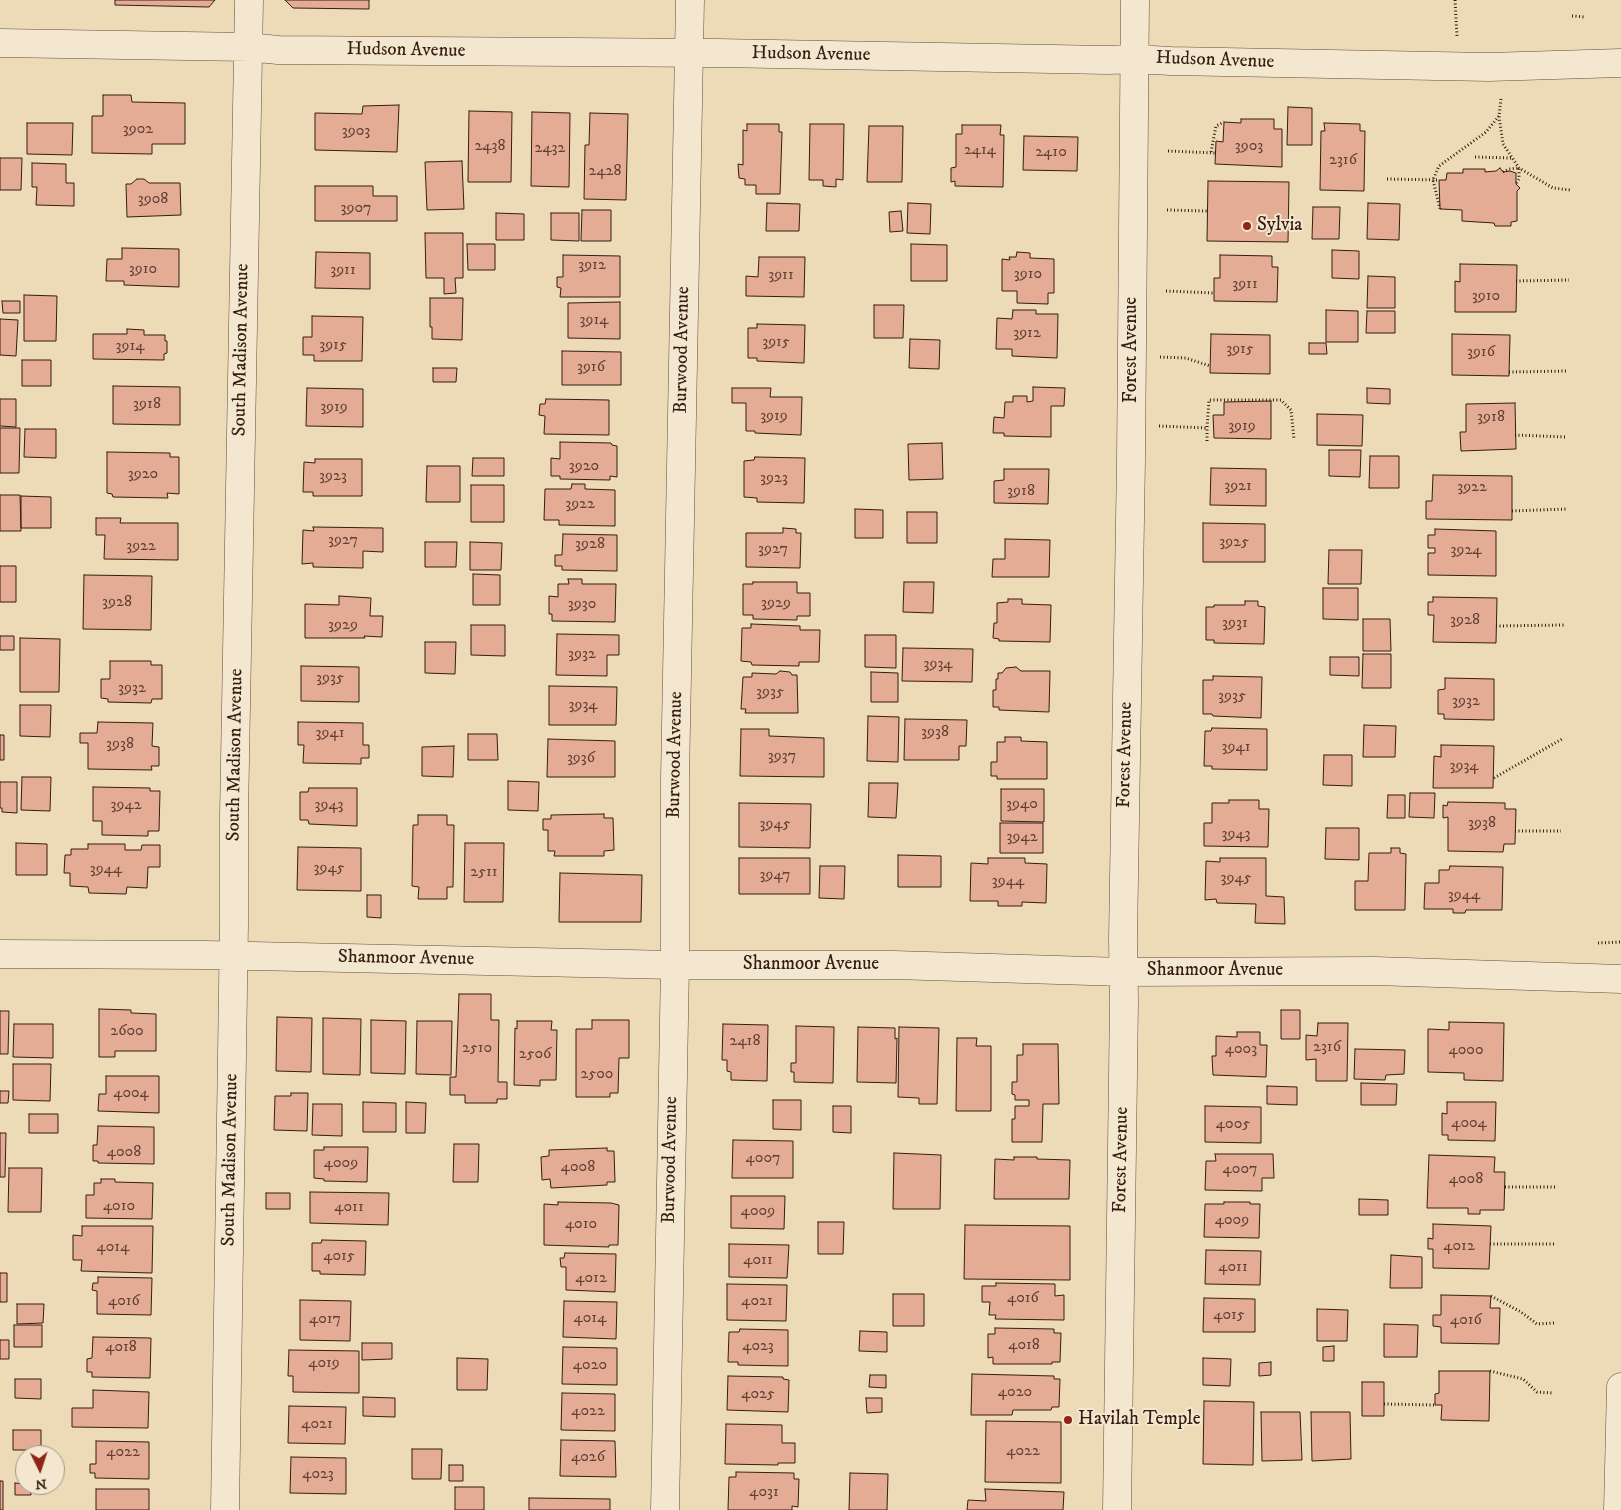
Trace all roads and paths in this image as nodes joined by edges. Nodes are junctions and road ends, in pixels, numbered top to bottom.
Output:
1 (249, 0) edge
2 (690, 0) edge
3 (1135, 0) edge
4 (1455, 0) edge
5 (1572, 16) dead end
6 (1585, 17) dead end
7 (1456, 36) dead end
8 (0, 43) edge
9 (248, 47) junction
10 (689, 54) junction
11 (1134, 59) junction
12 (1621, 64) edge
13 (1500, 98) dead end
14 (1499, 116) junction
15 (1224, 122) dead end
16 (1168, 151) dead end
17 (1475, 157) dead end
18 (1511, 158) junction
19 (1519, 168) junction
20 (1503, 172) dead end
21 (1387, 179) dead end
22 (1433, 180) junction
23 (1439, 180) dead end
24 (1516, 184) dead end
25 (1570, 190) dead end
26 (1440, 209) dead end
27 (1167, 210) dead end
28 (1207, 211) dead end
29 (1569, 280) dead end
30 (1516, 281) dead end
31 (1166, 291) dead end
32 (1214, 293) dead end
33 (1132, 357) junction
34 (1210, 366) dead end
35 (1568, 371) dead end
36 (1509, 372) dead end
37 (1131, 426) junction
38 (1207, 428) junction
39 (1515, 435) dead end
40 (1566, 437) dead end
41 (1294, 439) dead end
42 (1207, 441) dead end
43 (1566, 509) dead end
44 (1512, 511) dead end
45 (1496, 626) dead end
46 (1564, 626) dead end
47 (1562, 739) dead end
48 (1494, 778) dead end
49 (1515, 831) dead end
50 (1561, 831) dead end
51 (1621, 942) edge
52 (1598, 943) dead end
53 (0, 954) edge
54 (234, 957) junction
55 (674, 965) junction
56 (1123, 972) junction
57 (1621, 979) edge
58 (1556, 1186) dead end
59 (1504, 1187) dead end
60 (1490, 1244) dead end
61 (1555, 1244) dead end
62 (1491, 1296) dead end
63 (1554, 1323) dead end
64 (1490, 1371) dead end
65 (1621, 1387) edge
66 (1553, 1392) dead end
67 (1384, 1404) dead end
68 (1435, 1405) dead end
69 (1614, 1509) edge
70 (225, 1510) edge
71 (665, 1510) edge
72 (1117, 1510) edge

1 - 9 street, South Madison Avenue
2 - 10 street, Burwood Avenue
3 - 11 street, Forest Avenue
4 - 7 path
5 - 6 path
8 - 9 street, Hudson Avenue
9 - 10 street, Hudson Avenue
9 - 54 street, South Madison Avenue
10 - 11 street, Hudson Avenue
10 - 55 street, Burwood Avenue
11 - 12 street, Hudson Avenue
11 - 33 street, Forest Avenue
13 - 14 path
14 - 18 path
14 - 22 path
15 - 16 path
17 - 18 path
18 - 19 path
19 - 20 path
19 - 24 path
19 - 25 path
21 - 22 path
22 - 23 path
22 - 26 path
27 - 28 path
29 - 30 path
31 - 32 path
33 - 34 path
33 - 37 street, Forest Avenue
35 - 36 path
37 - 38 path
37 - 56 street, Forest Avenue
38 - 41 path
38 - 42 path
39 - 40 path
43 - 44 path
45 - 46 path
47 - 48 path
49 - 50 path
51 - 52 path
53 - 54 street, Shanmoor Avenue
54 - 55 street, Shanmoor Avenue
54 - 70 street, South Madison Avenue
55 - 56 street, Shanmoor Avenue
55 - 71 street, Burwood Avenue
56 - 57 street, Shanmoor Avenue
56 - 72 street, Forest Avenue
58 - 59 path
60 - 61 path
62 - 63 path
64 - 66 path
65 - 69 street
67 - 68 path

